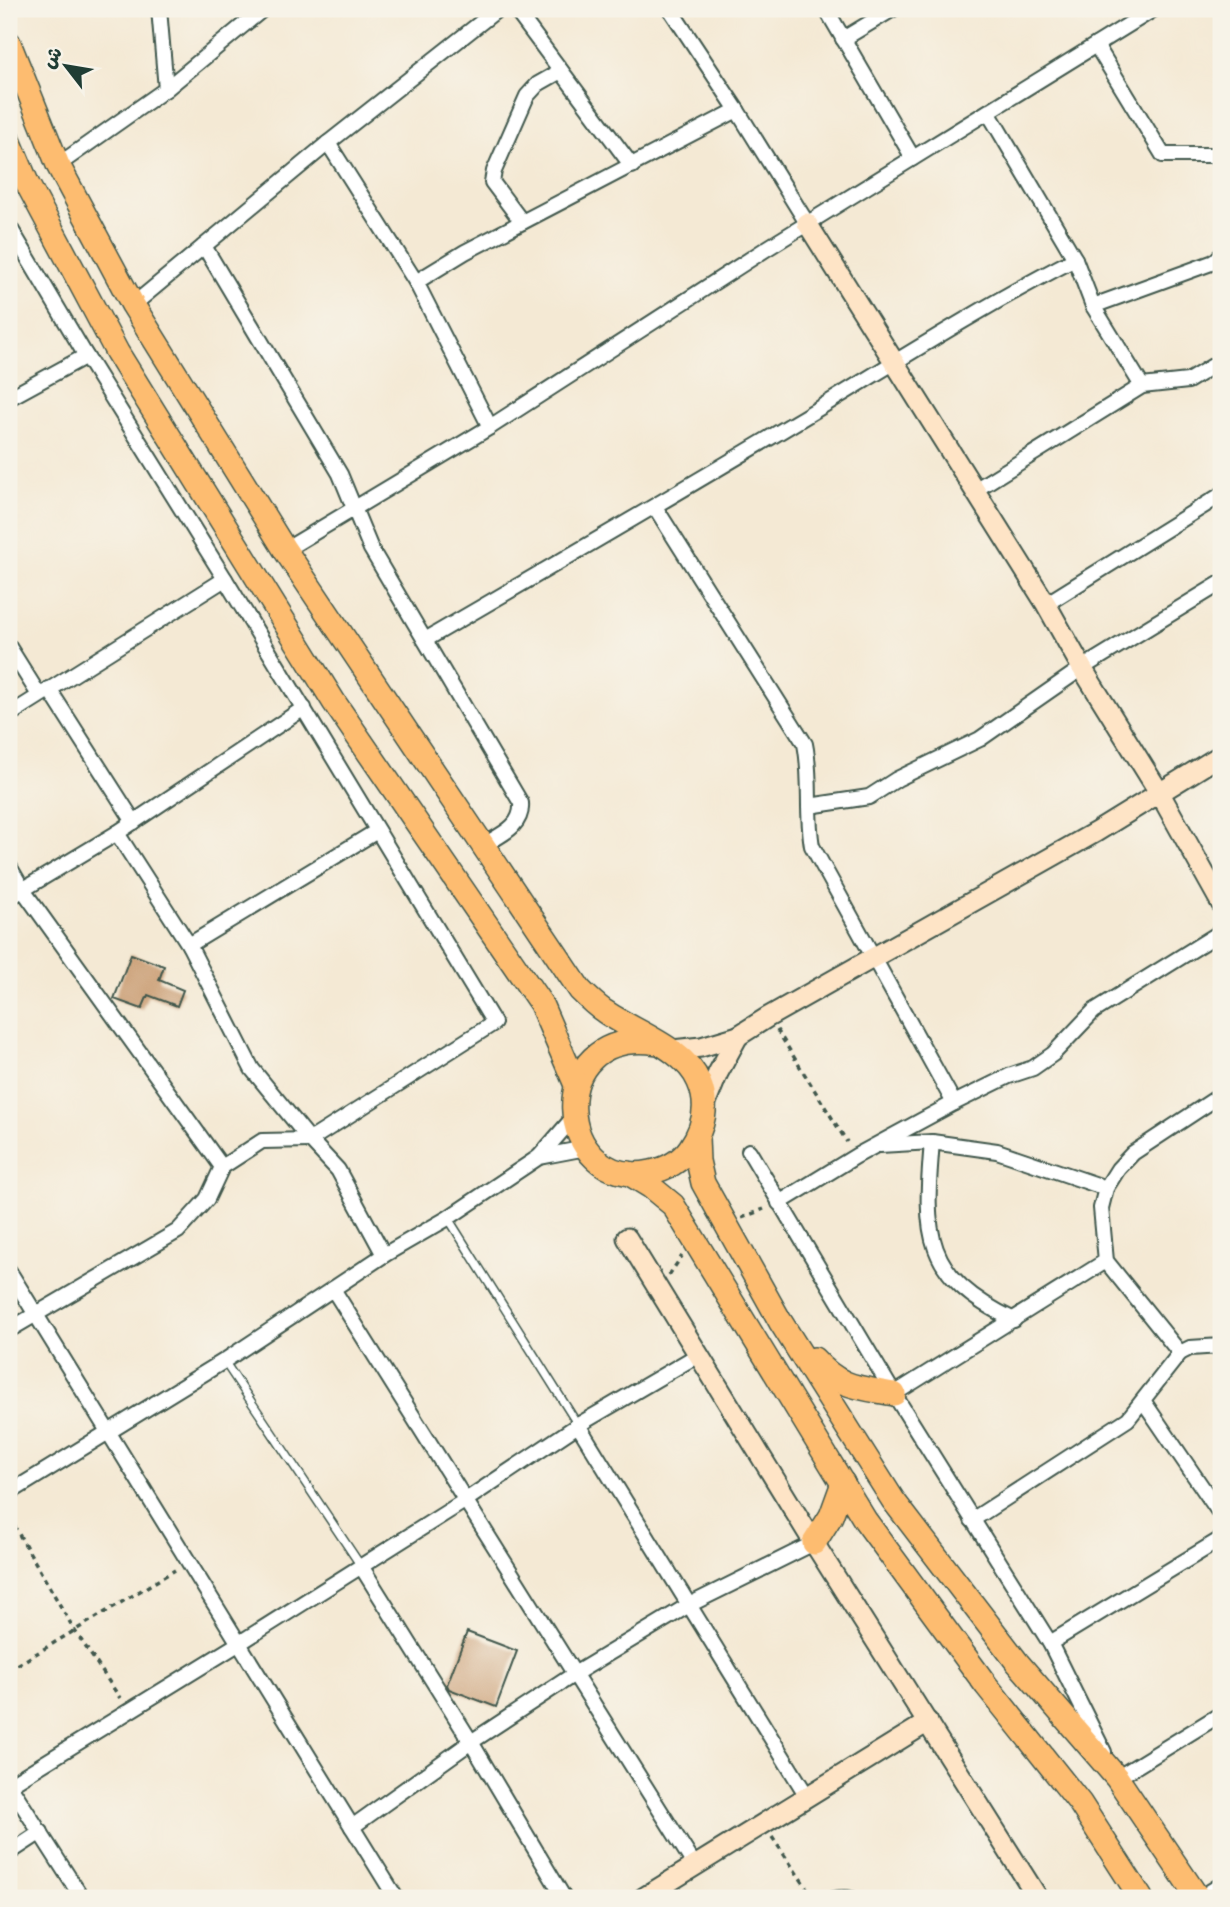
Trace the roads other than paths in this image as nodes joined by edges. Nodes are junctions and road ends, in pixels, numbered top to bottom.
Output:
1 (159, 9) edge
2 (263, 9) edge
3 (498, 9) edge
4 (515, 9) edge
5 (670, 9) edge
6 (825, 9) edge
7 (893, 9) edge
8 (1154, 9) edge
9 (843, 39) junction
10 (9, 43) edge
11 (1096, 45) junction
12 (561, 71) junction
13 (166, 89) junction
14 (737, 110) junction
15 (988, 112) junction
16 (9, 140) edge
17 (328, 143) junction
18 (913, 158) junction
19 (1221, 161) edge
20 (58, 165) junction
21 (632, 166) junction
22 (522, 222) junction
23 (807, 223) junction
24 (9, 226) edge
25 (204, 246) junction
26 (1217, 258) edge
27 (1075, 259) junction
28 (1221, 276) edge
29 (416, 282) junction
30 (133, 304) junction
31 (1093, 306) junction
32 (86, 356) junction
33 (1221, 362) edge
34 (894, 363) junction
35 (1142, 386) junction
36 (9, 398) edge
37 (490, 427) junction
38 (975, 490) junction
39 (1221, 495) edge
40 (655, 507) junction
41 (354, 508) junction
42 (285, 550) junction
43 (225, 579) junction
44 (1221, 583) edge
45 (1046, 604) junction
46 (425, 640) junction
47 (9, 647) edge
48 (1082, 668) junction
49 (44, 692) junction
50 (304, 708) junction
51 (9, 715) edge
52 (1221, 755) edge
53 (1159, 792) junction
54 (809, 806) junction
55 (134, 822) junction
56 (377, 831) junction
57 (117, 833) junction
58 (482, 846) junction
59 (9, 866) edge
60 (23, 890) junction
61 (9, 898) edge
62 (1221, 903) edge
63 (1221, 932) edge
64 (189, 944) junction
65 (874, 957) junction
66 (738, 1036) junction
67 (664, 1047) junction
68 (576, 1085) junction
69 (1221, 1095) edge
70 (954, 1102) junction
71 (705, 1105) junction
72 (573, 1118) junction
73 (697, 1137) junction
74 (310, 1140) junction
75 (932, 1142) junction
76 (875, 1145) junction
77 (586, 1148) junction
78 (748, 1151) dead end
79 (540, 1157) junction
80 (222, 1167) junction
81 (628, 1173) junction
82 (1106, 1188) junction
83 (779, 1203) junction
84 (448, 1218) junction
85 (627, 1238) dead end
86 (384, 1255) junction
87 (1105, 1261) junction
88 (9, 1271) edge
89 (332, 1289) junction
90 (35, 1314) junction
91 (1014, 1320) junction
92 (780, 1321) junction
93 (9, 1330) edge
94 (1221, 1346) edge
95 (1180, 1353) junction
96 (698, 1355) junction
97 (224, 1361) junction
98 (894, 1394) junction
99 (1144, 1402) junction
100 (578, 1425) junction
101 (107, 1432) junction
102 (843, 1483) junction
103 (9, 1493) edge
104 (466, 1500) junction
105 (1221, 1515) edge
106 (972, 1520) junction
107 (1221, 1539) edge
108 (814, 1543) junction
109 (361, 1566) junction
110 (689, 1605) junction
111 (1049, 1643) junction
112 (238, 1644) junction
113 (576, 1673) junction
114 (1221, 1714) edge
115 (928, 1723) junction
116 (471, 1742) junction
117 (1117, 1778) junction
118 (9, 1784) edge
119 (807, 1796) junction
120 (352, 1827) junction
121 (41, 1832) junction
122 (9, 1853) edge
123 (695, 1866) junction
124 (1221, 1885) edge
125 (82, 1898) edge
126 (396, 1898) edge
127 (564, 1898) edge
128 (643, 1898) edge
129 (824, 1898) edge
130 (860, 1898) edge
131 (1038, 1898) edge
132 (1141, 1898) edge
133 (1199, 1898) edge

1 - 13 street
2 - 13 street
3 - 17 street
4 - 12 street
5 - 14 street
6 - 9 street
7 - 9 street
8 - 11 street
9 - 18 street
10 - 20 main road
11 - 15 street
11 - 19 street
12 - 21 street
12 - 22 street
13 - 20 street
14 - 21 street
14 - 23 street
15 - 18 street
15 - 27 street
16 - 68 main road
17 - 25 street
17 - 29 street
18 - 23 street
20 - 30 main road
21 - 22 street
22 - 29 street
23 - 34 street
23 - 37 street
24 - 32 street
25 - 30 street
25 - 41 street
26 - 28 street
26 - 31 street
27 - 31 street
27 - 34 street
29 - 37 street
30 - 42 main road
31 - 35 street
32 - 36 street
32 - 43 street
33 - 35 street
34 - 38 street
34 - 40 street
35 - 38 street
37 - 41 street
38 - 45 street
39 - 45 street
40 - 46 street
40 - 54 street
41 - 42 street
41 - 46 street
42 - 58 main road
43 - 49 street
43 - 50 street
44 - 48 street
45 - 48 street
46 - 58 street
47 - 49 street
48 - 53 street
48 - 54 street
49 - 51 street
49 - 55 street
50 - 55 street
50 - 56 street
52 - 53 street
53 - 62 street
53 - 65 street
54 - 65 street
55 - 57 street
56 - 64 street
56 - 74 street
57 - 60 street
57 - 64 street
58 - 67 main road
59 - 60 street
60 - 61 street
60 - 80 street
63 - 70 street
64 - 74 street
65 - 66 street
65 - 70 street
66 - 67 street
66 - 71 street
67 - 68 main road
67 - 71 main road
68 - 72 main road
69 - 82 street
70 - 76 street
71 - 73 main road
72 - 77 main road
72 - 79 street
73 - 81 main road
73 - 92 main road
74 - 80 street
74 - 86 street
75 - 76 street
75 - 82 street
75 - 91 street
76 - 83 street
77 - 79 street
77 - 81 main road
78 - 83 street
79 - 84 street
80 - 90 street
81 - 102 main road
82 - 87 street
83 - 98 street
84 - 86 street
84 - 100 lane
85 - 96 street
86 - 89 street
87 - 91 street
87 - 95 street
88 - 90 street
89 - 97 street
89 - 104 street
90 - 93 street
90 - 101 street
91 - 98 street
92 - 98 main road
92 - 117 main road
94 - 95 street
95 - 99 street
96 - 100 street
96 - 108 street
97 - 101 street
97 - 109 lane
98 - 106 street
99 - 105 street
99 - 106 street
100 - 104 street
100 - 110 street
101 - 103 street
101 - 112 street
102 - 108 main road
102 - 132 main road
104 - 109 street
104 - 113 street
106 - 111 street
107 - 111 street
108 - 110 street
108 - 115 street
109 - 112 street
109 - 116 street
110 - 113 street
110 - 119 street
111 - 117 street
112 - 118 street
112 - 120 street
113 - 116 street
113 - 123 street
114 - 117 street
115 - 119 street
115 - 131 street
116 - 120 street
116 - 127 street
117 - 133 main road
118 - 121 street
119 - 123 street
120 - 126 street
121 - 122 street
121 - 125 street
123 - 128 street
124 - 133 street
129 - 130 lane

